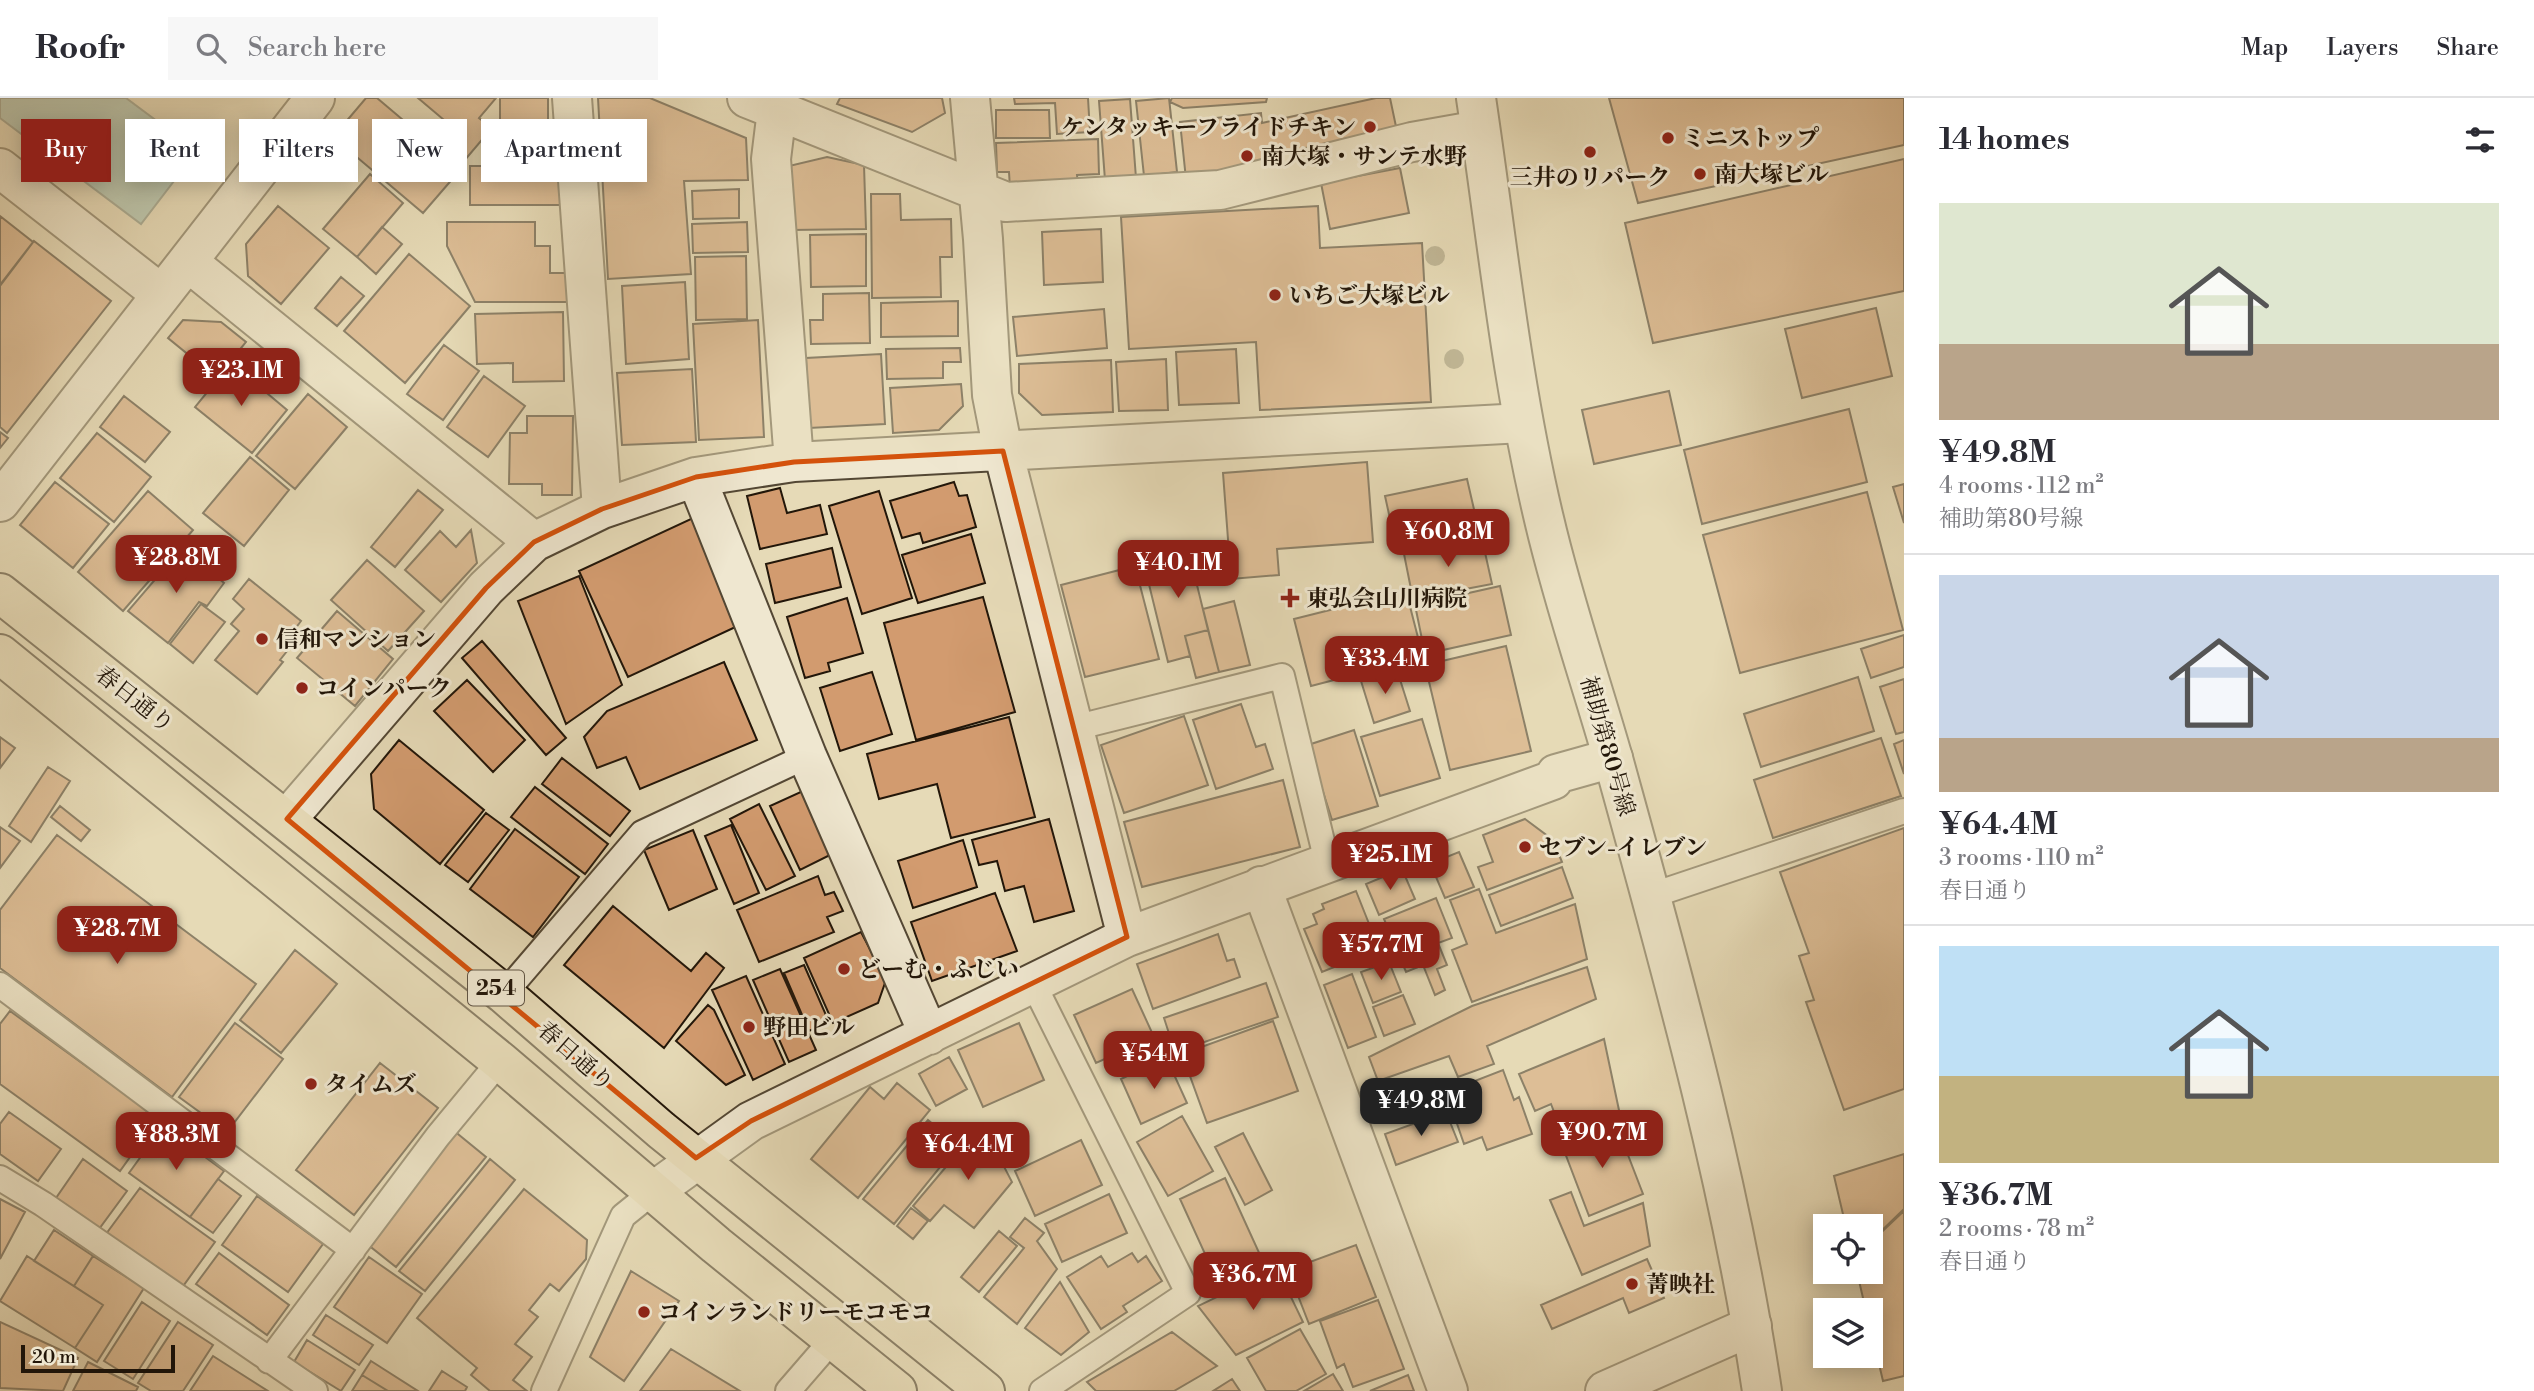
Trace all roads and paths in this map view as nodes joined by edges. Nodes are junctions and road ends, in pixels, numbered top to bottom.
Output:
1 (315, 98) edge
2 (572, 98) edge
3 (971, 98) edge
4 (762, 104) edge
5 (1478, 114) edge
6 (0, 169) edge
7 (979, 190) junction
8 (188, 262) junction
9 (160, 294) junction
10 (1523, 423) junction
11 (1003, 451) junction
12 (794, 462) junction
13 (696, 477) junction
14 (0, 502) edge
15 (602, 509) junction
16 (534, 542) junction
17 (0, 593) edge
18 (0, 654) edge
19 (1073, 728) junction
20 (807, 756) junction
21 (1613, 758) junction
22 (1904, 811) edge
23 (287, 819) junction
24 (1326, 862) junction
25 (1261, 886) junction
26 (1650, 896) junction
27 (1127, 937) junction
28 (1033, 983) junction
29 (0, 985) edge
30 (504, 994) junction
31 (929, 1035) junction
32 (500, 1061) junction
33 (696, 1158) junction
34 (0, 1178) edge
35 (654, 1191) junction
36 (353, 1250) junction
37 (1752, 1326) junction
38 (833, 1339) junction
39 (269, 1361) junction
40 (315, 1391) edge
41 (544, 1391) edge
42 (788, 1391) edge
43 (897, 1391) edge
44 (985, 1391) edge
45 (1042, 1391) edge
46 (1448, 1391) edge
47 (1605, 1391) edge
48 (1762, 1391) edge

1 - 8 street
2 - 15 street
3 - 7 street
4 - 7 street
4 - 12 street
5 - 7 street
5 - 10 street, 補助第80号線
6 - 9 street
7 - 11 street
8 - 9 street
8 - 16 street
9 - 14 street
10 - 11 street
10 - 21 street, 補助第80号線
11 - 12 street
11 - 19 street
12 - 13 street
13 - 15 street
13 - 20 street
15 - 16 street
16 - 23 street
17 - 23 highway, 春日通り / 254
18 - 32 highway, 254
19 - 24 lane
19 - 27 street
20 - 30 lane
20 - 31 street
21 - 24 street
21 - 26 street, 補助第80号線
22 - 26 lane
23 - 30 highway, 春日通り / 254
24 - 25 street
25 - 27 street
25 - 46 street
26 - 37 street, 補助第80号線
27 - 28 street
28 - 31 street
28 - 45 lane
29 - 36 lane
30 - 33 highway, 春日通り / 254
31 - 33 street
32 - 35 highway, 254
32 - 36 lane
33 - 35 street
33 - 44 highway, 春日通り / 254
34 - 39 lane
35 - 38 highway, 254
35 - 41 lane
36 - 39 lane
37 - 47 street
37 - 48 street, 補助第80号線
38 - 42 lane
38 - 43 highway, 254
39 - 40 lane

